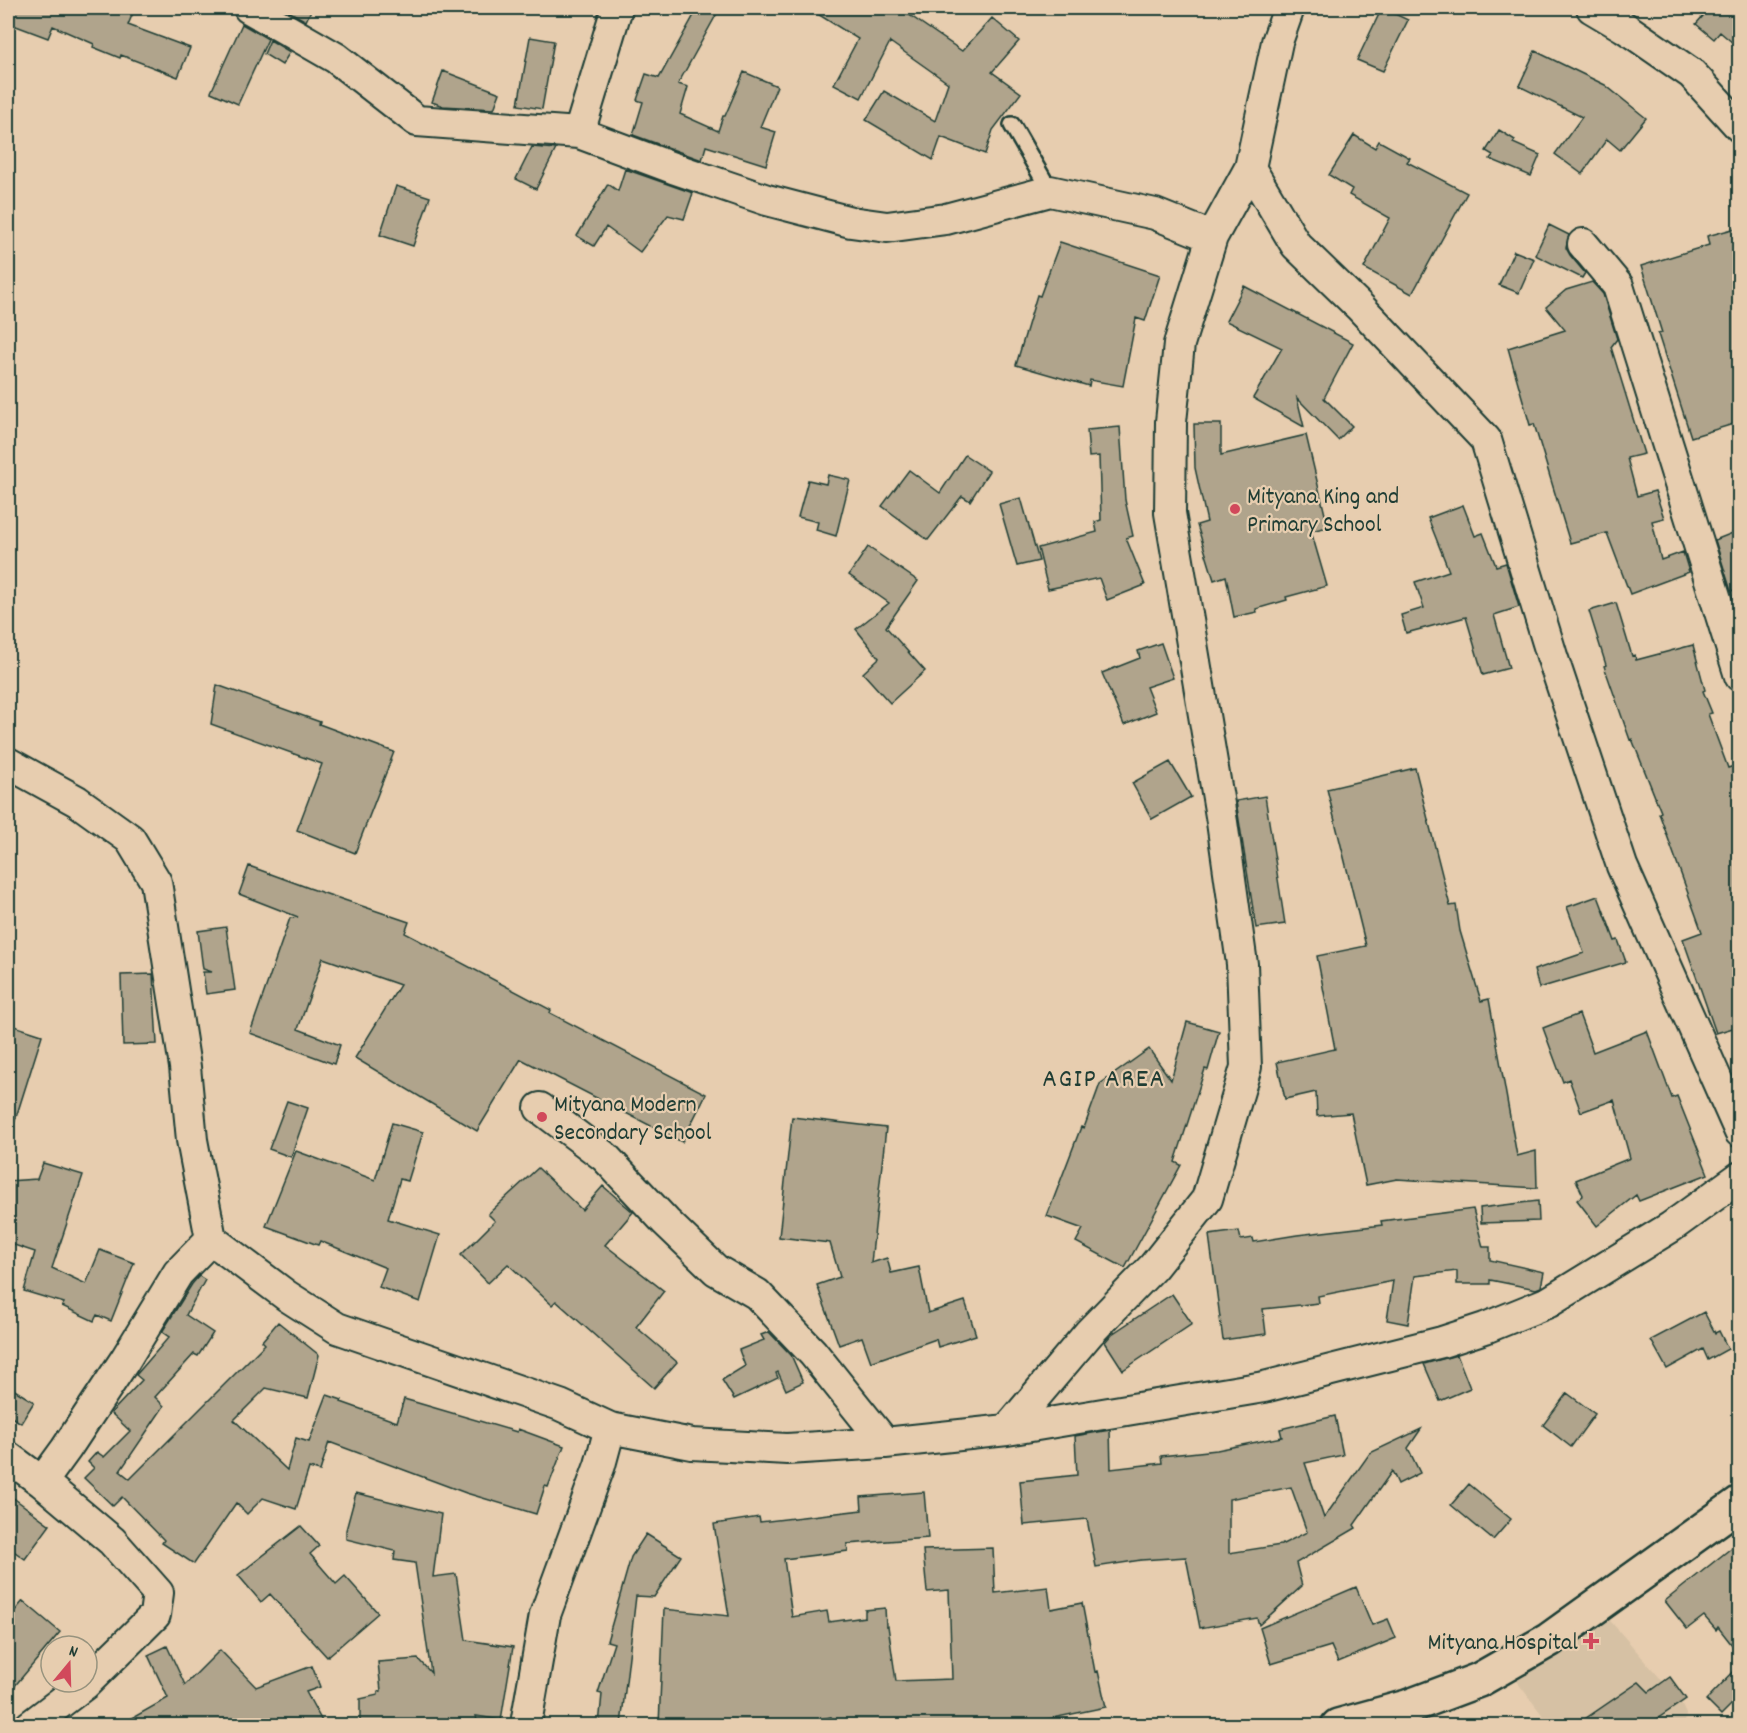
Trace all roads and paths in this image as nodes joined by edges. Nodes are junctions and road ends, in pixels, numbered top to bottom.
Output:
1 (249, 8) edge
2 (617, 8) edge
3 (1289, 8) edge
4 (1592, 8) edge
5 (1628, 17) edge
6 (1012, 125) dead end
7 (1740, 127) edge
8 (579, 133) junction
9 (1250, 168) junction
10 (1050, 191) junction
11 (1212, 237) junction
12 (1583, 244) dead end
13 (1740, 676) edge
14 (8, 763) edge
15 (540, 1108) dead end
16 (1740, 1132) edge
17 (1740, 1177) edge
18 (211, 1239) junction
19 (610, 1428) junction
20 (1007, 1430) junction
21 (885, 1443) junction
22 (8, 1457) edge
23 (42, 1482) junction
24 (1740, 1503) edge
25 (30, 1725) edge
26 (528, 1725) edge
27 (1338, 1725) edge

1 - 8 street
2 - 8 street
3 - 9 street
4 - 5 street
5 - 7 street
6 - 10 lane
8 - 10 street
9 - 11 street
9 - 16 street
10 - 11 street
11 - 20 street
12 - 13 street
14 - 18 street
15 - 21 street
17 - 20 street
18 - 19 street
18 - 23 street
19 - 21 street
19 - 26 street
20 - 21 street
22 - 23 street
23 - 25 street
24 - 27 main road

